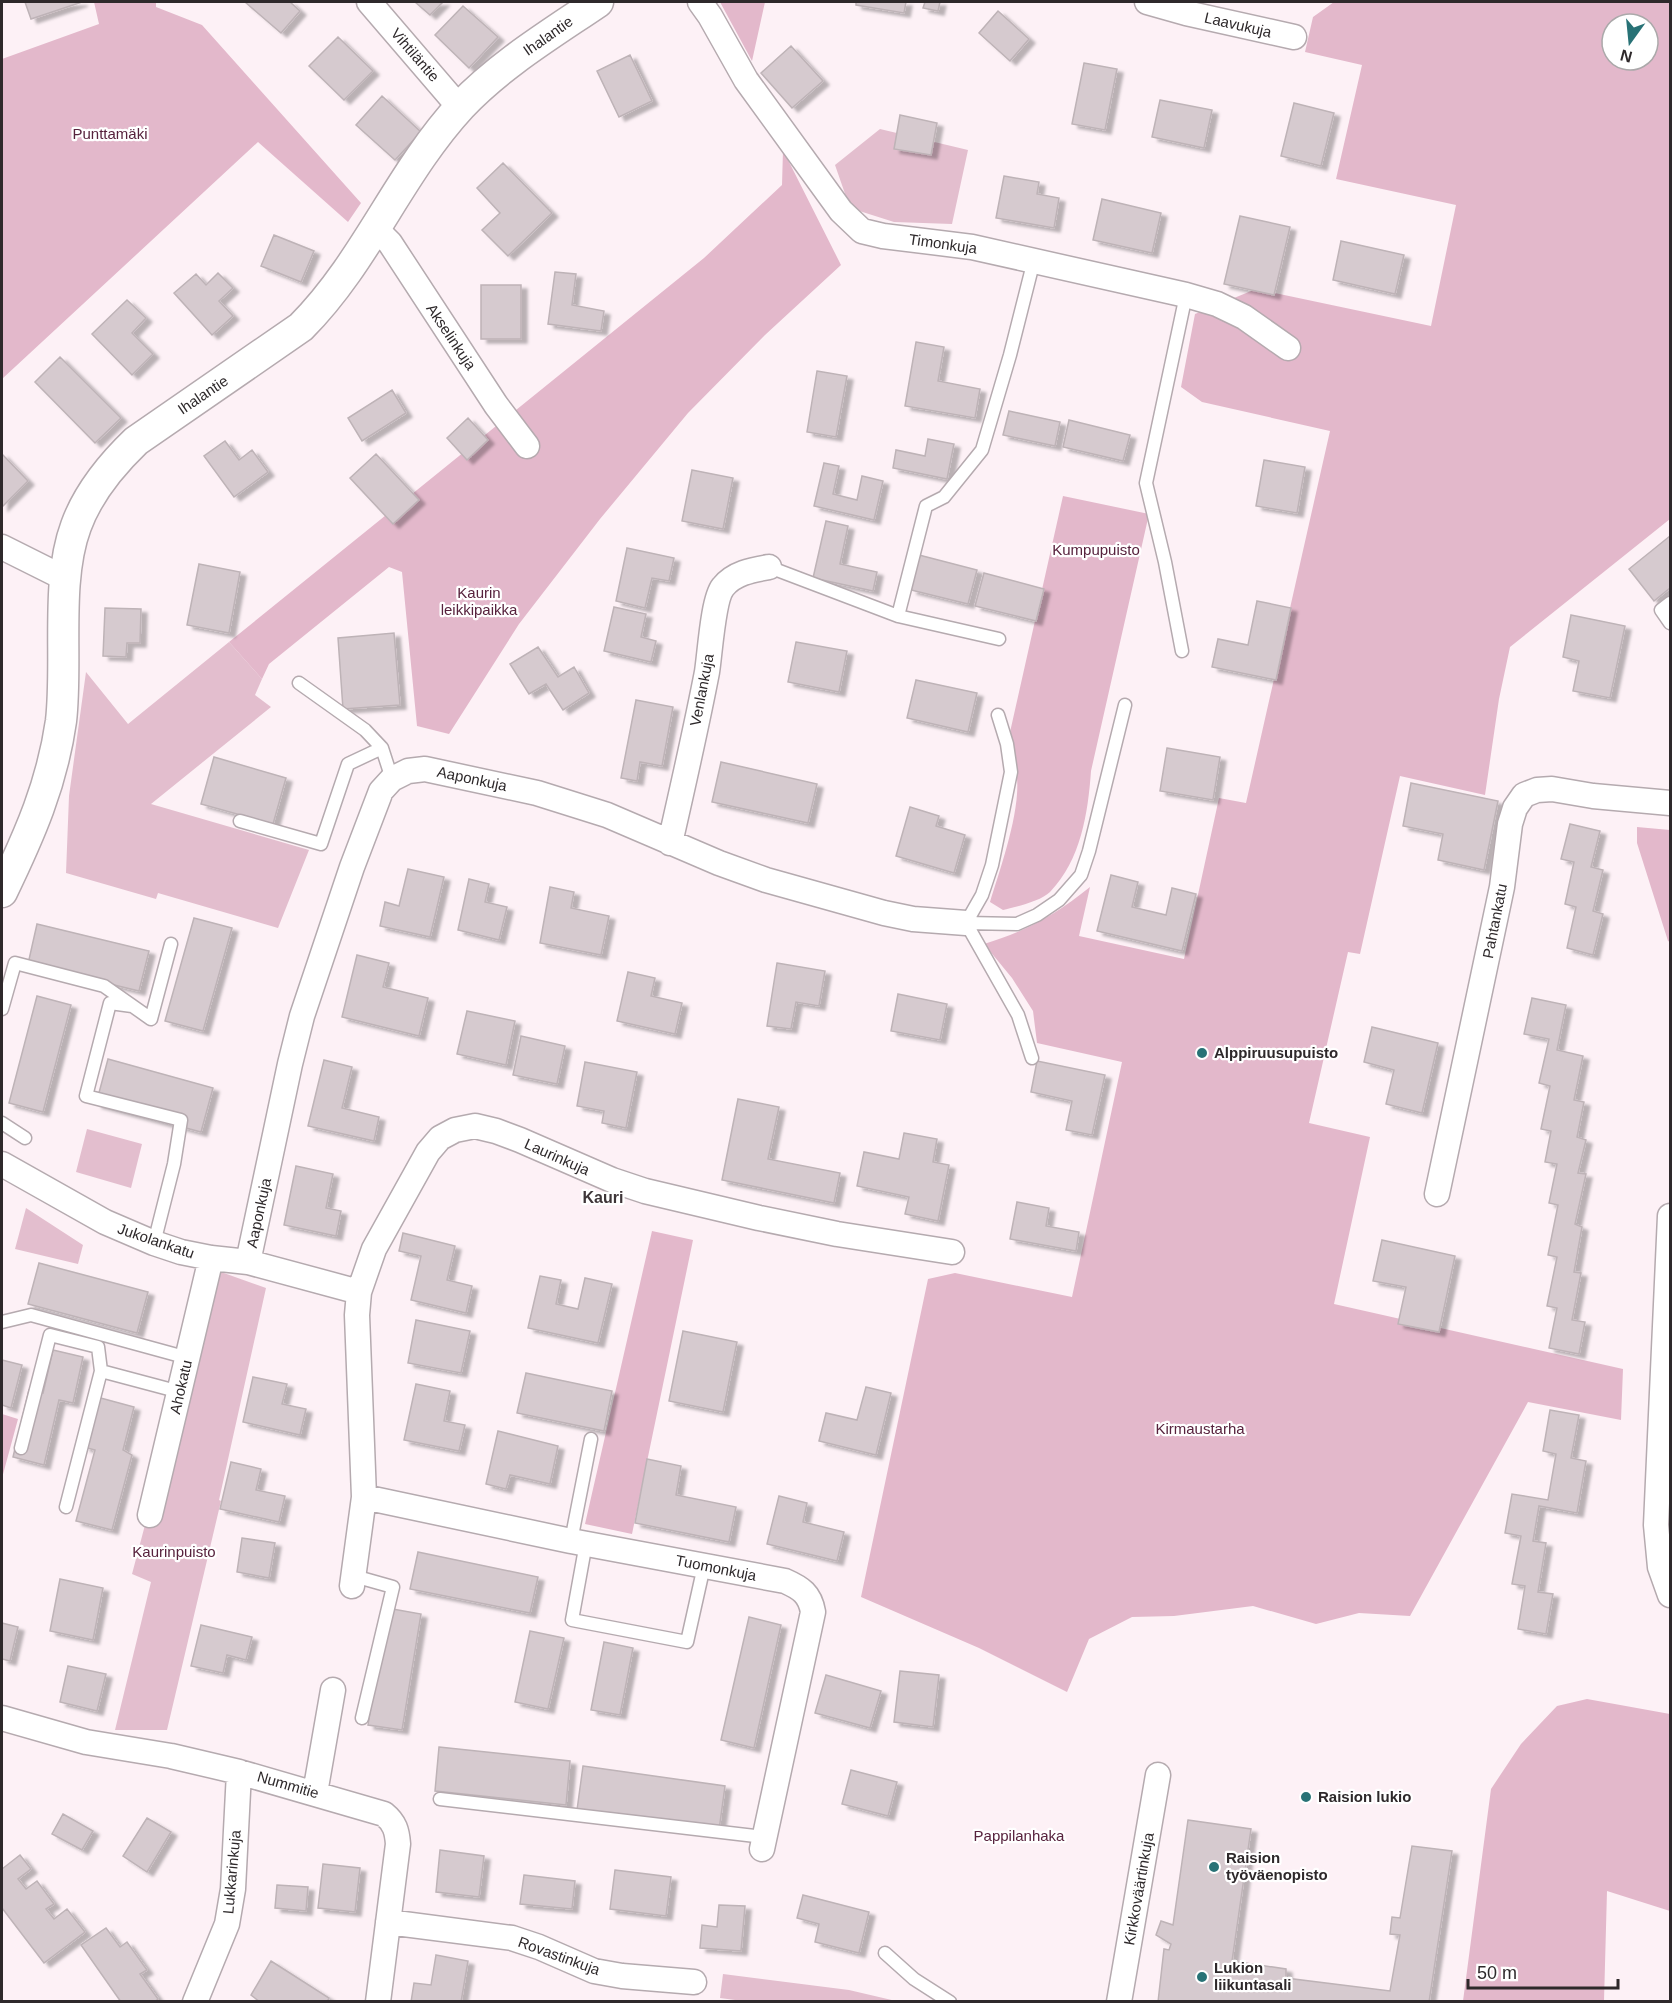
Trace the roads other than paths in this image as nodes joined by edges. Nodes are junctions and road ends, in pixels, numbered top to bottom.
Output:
1 (369, 2) edge
2 (598, 2) edge
3 (700, 2) edge
4 (1147, 2) edge
5 (1294, 37) dead end
6 (460, 108) junction
7 (376, 229) junction
8 (1034, 260) junction
9 (1186, 295) junction
10 (1288, 348) dead end
11 (527, 446) dead end
12 (2, 547) edge
13 (768, 567) joint
14 (66, 579) junction
15 (1671, 603) edge
16 (898, 616) junction
17 (1671, 623) edge
18 (999, 639) dead end
19 (1182, 651) dead end
20 (299, 683) dead end
21 (1125, 705) dead end
22 (998, 715) dead end
23 (382, 748) junction
24 (392, 778) junction
25 (1671, 803) edge
26 (240, 821) dead end
27 (670, 843) junction
28 (2, 891) edge
29 (966, 923) junction
30 (171, 944) dead end
31 (132, 1006) junction
32 (2, 1009) edge
33 (1032, 1058) dead end
34 (2, 1123) edge
35 (25, 1138) dead end
36 (2, 1164) edge
37 (1437, 1194) dead end
38 (1671, 1216) edge
39 (154, 1243) junction
40 (952, 1252) dead end
41 (211, 1258) junction
42 (249, 1262) junction
43 (359, 1292) junction
44 (2, 1322) edge
45 (188, 1358) junction
46 (101, 1371) junction
47 (180, 1392) junction
48 (591, 1440) dead end
49 (21, 1448) dead end
50 (364, 1497) junction
51 (66, 1507) dead end
52 (150, 1515) dead end
53 (579, 1542) junction
54 (705, 1566) junction
55 (353, 1581) joint
56 (1671, 1595) edge
57 (333, 1690) dead end
58 (2, 1718) edge
59 (362, 1718) dead end
60 (239, 1772) junction
61 (1158, 1775) dead end
62 (315, 1793) junction
63 (440, 1799) dead end
64 (763, 1843) joint
65 (388, 1922) junction
66 (885, 1953) dead end
67 (694, 1982) dead end
68 (195, 2001) edge
69 (378, 2001) edge
70 (950, 2001) edge
71 (1119, 2001) edge

1 - 6 street, Vihtiläntie
2 - 6 street, Ihalantie
3 - 8 street, Timonkuja
4 - 5 street, Laavukuja
6 - 7 street, Ihalantie
7 - 11 street, Akselinkuja
7 - 14 street, Ihalantie
8 - 9 street, Timonkuja
8 - 16 lane
9 - 10 street, Timonkuja
9 - 19 lane
12 - 14 street
13 - 16 lane
13 - 27 street, Venlankuja
14 - 28 street, Ihalantie
15 - 17 lane
16 - 18 lane
20 - 23 lane
21 - 29 lane
22 - 29 lane
23 - 24 lane
23 - 26 lane
24 - 27 street, Aaponkuja
24 - 42 street, Aaponkuja
25 - 37 street, Pahtankatu
27 - 29 street, Aaponkuja
29 - 33 lane
30 - 31 lane
31 - 32 lane
31 - 39 lane
34 - 35 lane
36 - 39 street, Jukolankatu
38 - 56 street
39 - 41 street, Jukolankatu
40 - 43 street, Laurinkuja
41 - 42 street, Jukolankatu
41 - 45 street, Ahokatu
42 - 43 street, Jukolankatu
43 - 50 street, Laurinkuja
44 - 45 lane
45 - 47 street, Ahokatu
46 - 47 lane
46 - 49 lane
46 - 51 lane
47 - 52 street, Ahokatu
48 - 53 lane
50 - 53 street, Tuomonkuja
50 - 55 street, Laurinkuja
53 - 54 street, Tuomonkuja
53 - 54 lane
54 - 64 street, Tuomonkuja
55 - 59 lane
57 - 62 street
58 - 60 street, Nummitie
60 - 62 street, Nummitie
60 - 68 street, Lukkarinkuja
61 - 71 street, Kirkkoväärtinkuja
62 - 65 street, Nummitie
63 - 64 lane
65 - 67 street, Rovastinkuja
65 - 69 street, Nummitie
66 - 70 lane

